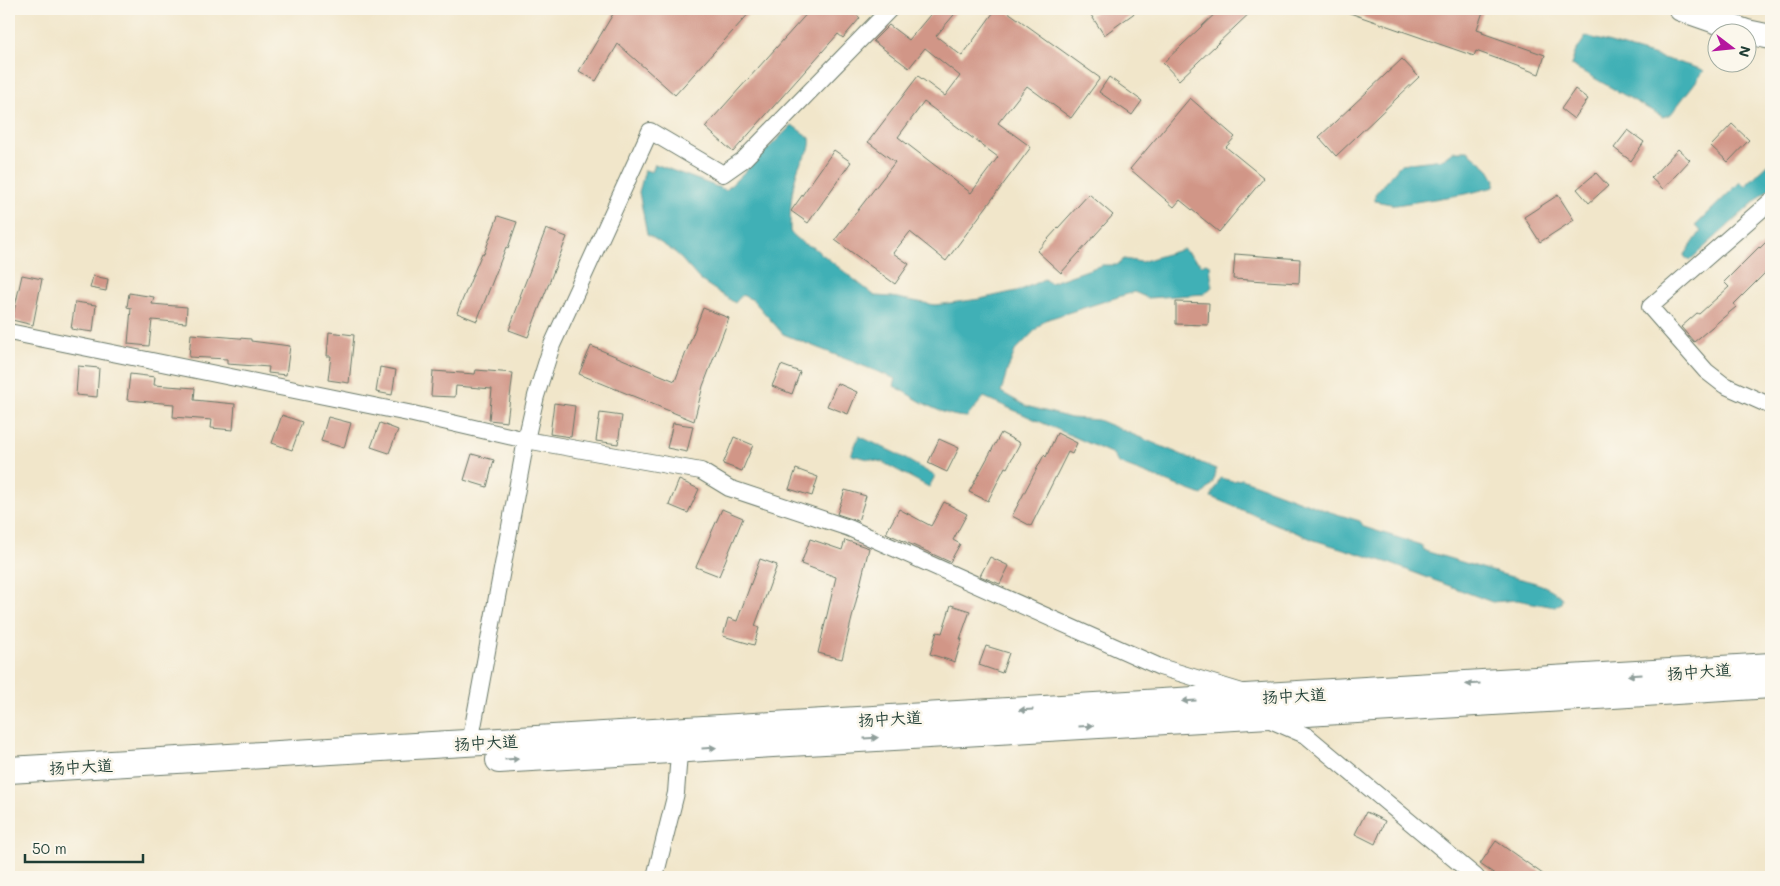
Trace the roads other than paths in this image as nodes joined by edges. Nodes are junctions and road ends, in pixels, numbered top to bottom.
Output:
1 (890, 9) edge
2 (1681, 9) edge
3 (1771, 37) edge
4 (1771, 201) edge
5 (9, 332) edge
6 (1771, 406) edge
7 (526, 440) junction
8 (1771, 666) edge
9 (1771, 685) edge
10 (1259, 706) junction
11 (680, 740) junction
12 (470, 752) junction
13 (9, 770) edge
14 (9, 788) edge
15 (656, 877) edge
16 (1476, 877) edge

1 - 7 street
2 - 3 main road
4 - 6 street
5 - 7 street
7 - 10 street
7 - 12 street
8 -> 10 main road, 扬中大道
9 - 10 main road, 扬中大道
10 - 11 main road, 扬中大道
10 - 16 street
11 - 12 main road, 扬中大道
11 - 15 street
12 - 13 main road, 扬中大道
12 - 14 main road, 扬中大道

